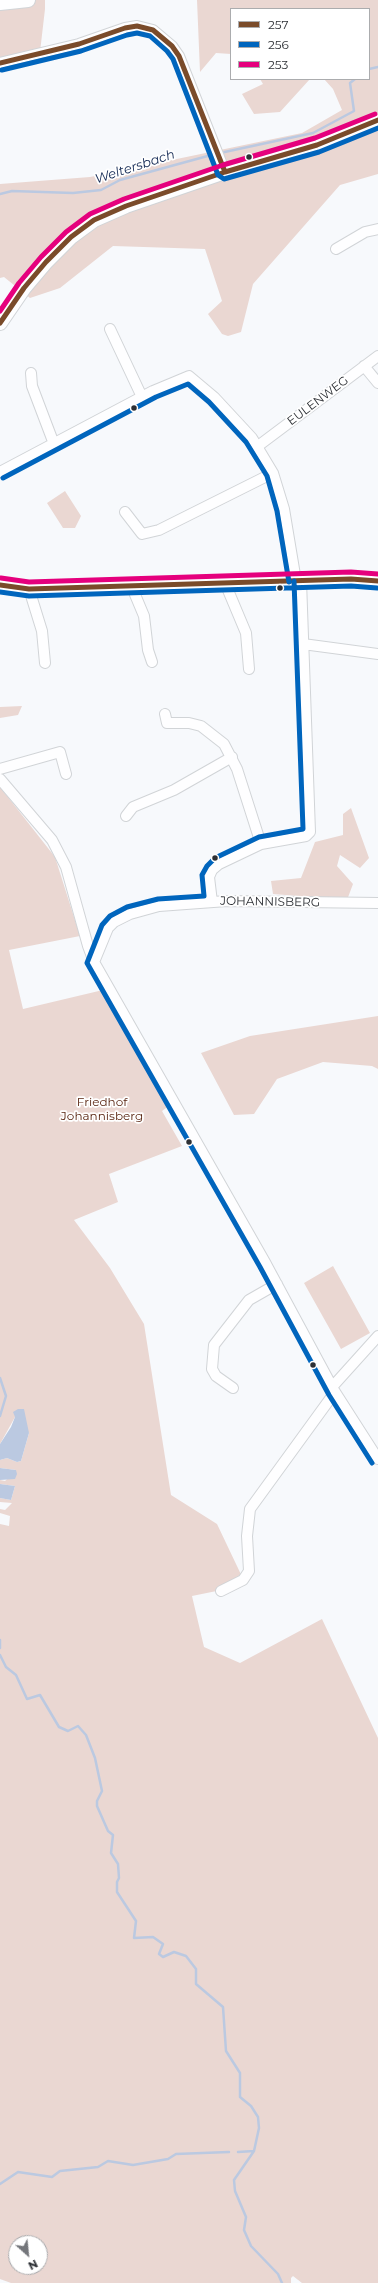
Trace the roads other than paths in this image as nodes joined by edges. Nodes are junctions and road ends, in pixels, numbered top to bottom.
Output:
1 (28, 0) edge
2 (0, 3) edge
3 (0, 63) edge
4 (378, 120) edge
5 (222, 166) junction
6 (378, 230) edge
7 (336, 249) dead end
8 (0, 323) edge
9 (110, 330) dead end
10 (378, 356) edge
11 (364, 366) junction
12 (31, 373) dead end
13 (378, 383) edge
14 (142, 397) junction
15 (54, 444) junction
16 (258, 446) junction
17 (0, 472) edge
18 (273, 473) junction
19 (125, 512) dead end
20 (298, 581) junction
21 (378, 581) edge
22 (225, 583) junction
23 (0, 585) edge
24 (131, 585) junction
25 (29, 589) junction
26 (303, 644) junction
27 (378, 654) edge
28 (152, 662) dead end
29 (45, 663) dead end
30 (249, 669) dead end
31 (165, 714) dead end
32 (232, 757) junction
33 (0, 769) edge
34 (66, 774) dead end
35 (0, 778) edge
36 (126, 816) dead end
37 (261, 844) junction
38 (212, 902) junction
39 (378, 903) edge
40 (94, 962) junction
41 (277, 1284) junction
42 (378, 1336) edge
43 (233, 1388) dead end
44 (334, 1389) junction
45 (376, 1453) edge
46 (221, 1591) dead end

1 - 2 street
3 - 5 street
4 - 5 street
5 - 8 street
6 - 7 street
9 - 14 street
10 - 11 street, EULENWEG
11 - 13 street
11 - 16 street, EULENWEG
12 - 15 street
14 - 15 street
14 - 16 street
15 - 17 street
16 - 18 street
18 - 19 street
18 - 20 street
20 - 21 street
20 - 22 street
20 - 26 street
22 - 24 street
22 - 30 street
23 - 25 street
24 - 25 street
24 - 28 street
25 - 29 street
26 - 27 street
26 - 37 street
31 - 32 street
32 - 36 street
32 - 37 street
33 - 34 street
35 - 40 street
37 - 38 street
38 - 39 street, JOHANNISBERG
38 - 40 street, JOHANNISBERG
40 - 41 street
41 - 43 street
41 - 44 street
42 - 44 street
44 - 45 street
44 - 46 street

